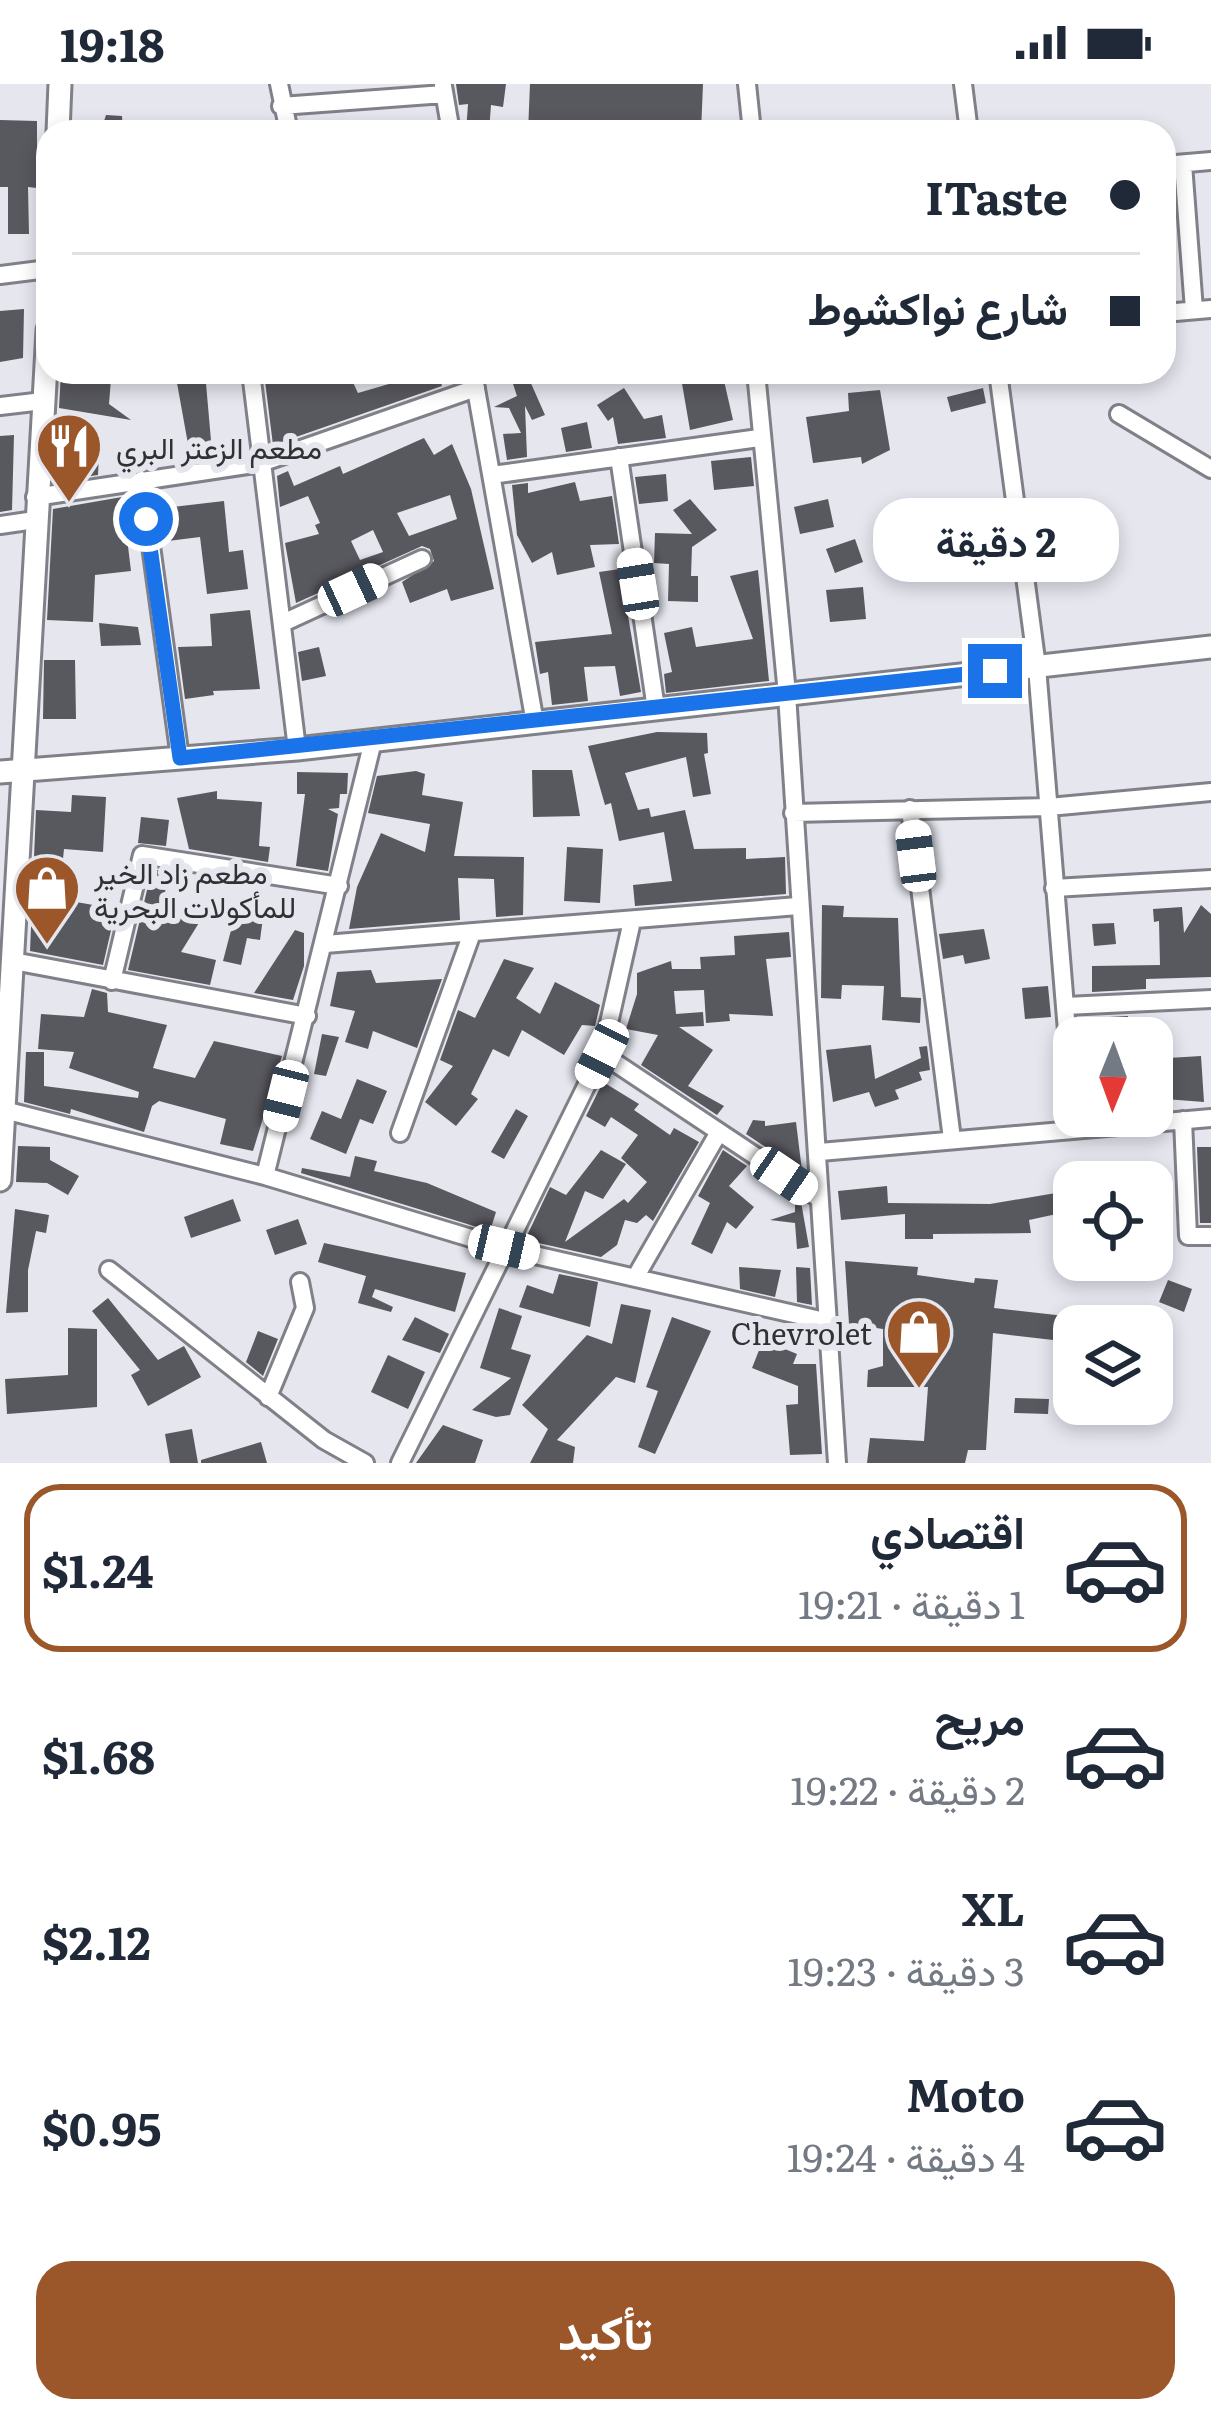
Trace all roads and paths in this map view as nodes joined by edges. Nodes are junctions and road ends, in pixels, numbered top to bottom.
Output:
1 (60, 84) edge
2 (279, 84) edge
3 (747, 84) edge
4 (963, 84) edge
5 (443, 89) edge
6 (281, 106) junction
7 (58, 120) edge
8 (285, 120) edge
9 (449, 120) edge
10 (751, 120) edge
11 (968, 120) edge
12 (1211, 161) edge
13 (1176, 165) edge
14 (1176, 181) edge
15 (1211, 255) edge
16 (1190, 257) junction
17 (36, 270) edge
18 (0, 275) edge
19 (1202, 309) edge
20 (44, 384) edge
21 (252, 384) edge
22 (465, 384) edge
23 (476, 384) edge
24 (757, 384) edge
25 (1000, 384) edge
26 (43, 401) junction
27 (0, 406) edge
28 (1120, 413) dead end
29 (759, 438) junction
30 (619, 458) junction
31 (261, 463) junction
32 (1211, 469) edge
33 (492, 475) junction
34 (142, 480) junction
35 (35, 508) junction
36 (0, 525) edge
37 (422, 559) dead end
38 (285, 622) junction
39 (1211, 647) edge
40 (1037, 667) junction
41 (787, 694) junction
42 (656, 710) junction
43 (535, 723) junction
44 (373, 741) junction
45 (297, 749) junction
46 (180, 758) junction
47 (24, 770) junction
48 (0, 772) edge
49 (1211, 792) edge
50 (1049, 807) junction
51 (910, 809) junction
52 (793, 813) junction
53 (1211, 878) edge
54 (339, 886) junction
55 (1054, 888) junction
56 (798, 906) junction
57 (632, 921) junction
58 (472, 933) junction
59 (325, 944) junction
60 (14, 961) junction
61 (112, 981) junction
62 (1211, 999) edge
63 (1066, 1006) junction
64 (307, 1016) junction
65 (1067, 1017) edge
66 (602, 1054) junction
67 (3, 1109) edge
68 (1211, 1118) edge
69 (1183, 1120) junction
70 (1173, 1121) edge
71 (1053, 1130) edge
72 (719, 1132) junction
73 (400, 1133) dead end
74 (952, 1139) junction
75 (820, 1152) junction
76 (266, 1176) junction
77 (0, 1180) edge
78 (817, 1198) junction
79 (1211, 1236) edge
80 (504, 1247) junction
81 (109, 1270) dead end
82 (635, 1278) junction
83 (300, 1282) dead end
84 (829, 1322) junction
85 (268, 1397) junction
86 (365, 1463) edge
87 (400, 1463) edge
88 (837, 1463) edge

1 - 7 street
2 - 6 street
3 - 10 street
4 - 11 street
5 - 6 street
5 - 9 street
6 - 8 street
12 - 13 street
14 - 16 street
15 - 16 street
16 - 19 street
17 - 18 street
20 - 26 street
21 - 31 street
22 - 31 street
23 - 33 street
24 - 29 street
25 - 40 street
26 - 27 street
26 - 35 street
28 - 32 street
29 - 30 street
29 - 41 street
30 - 33 street
30 - 42 street
31 - 34 street
31 - 38 street
33 - 43 street
34 - 35 street
34 - 46 street
35 - 36 street
35 - 47 street
37 - 38 street
38 - 45 street
39 - 40 street
40 - 41 street
40 - 50 street
41 - 42 street
41 - 52 street
42 - 43 street
43 - 44 street
44 - 45 street
44 - 54 street
45 - 46 street
46 - 47 street
47 - 48 street
47 - 60 street
49 - 50 street
50 - 51 street
50 - 55 street
51 - 52 street
51 - 74 street
52 - 56 street
53 - 55 street
54 - 59 street
54 - 61 street
55 - 63 street
56 - 57 street
56 - 75 street
57 - 58 street
57 - 66 street
58 - 59 street
58 - 73 street
59 - 64 street
60 - 61 street
60 - 67 street
61 - 64 street
62 - 63 street
63 - 65 street
64 - 76 street
66 - 72 street
66 - 80 street
67 - 76 street
67 - 77 street
68 - 69 street
69 - 70 street
69 - 79 street
71 - 74 street
72 - 78 street
72 - 82 street
74 - 75 street
75 - 78 street
76 - 80 street
78 - 84 street
80 - 82 street
80 - 87 street
81 - 85 street
82 - 84 street
83 - 85 street
84 - 88 street
85 - 86 street

